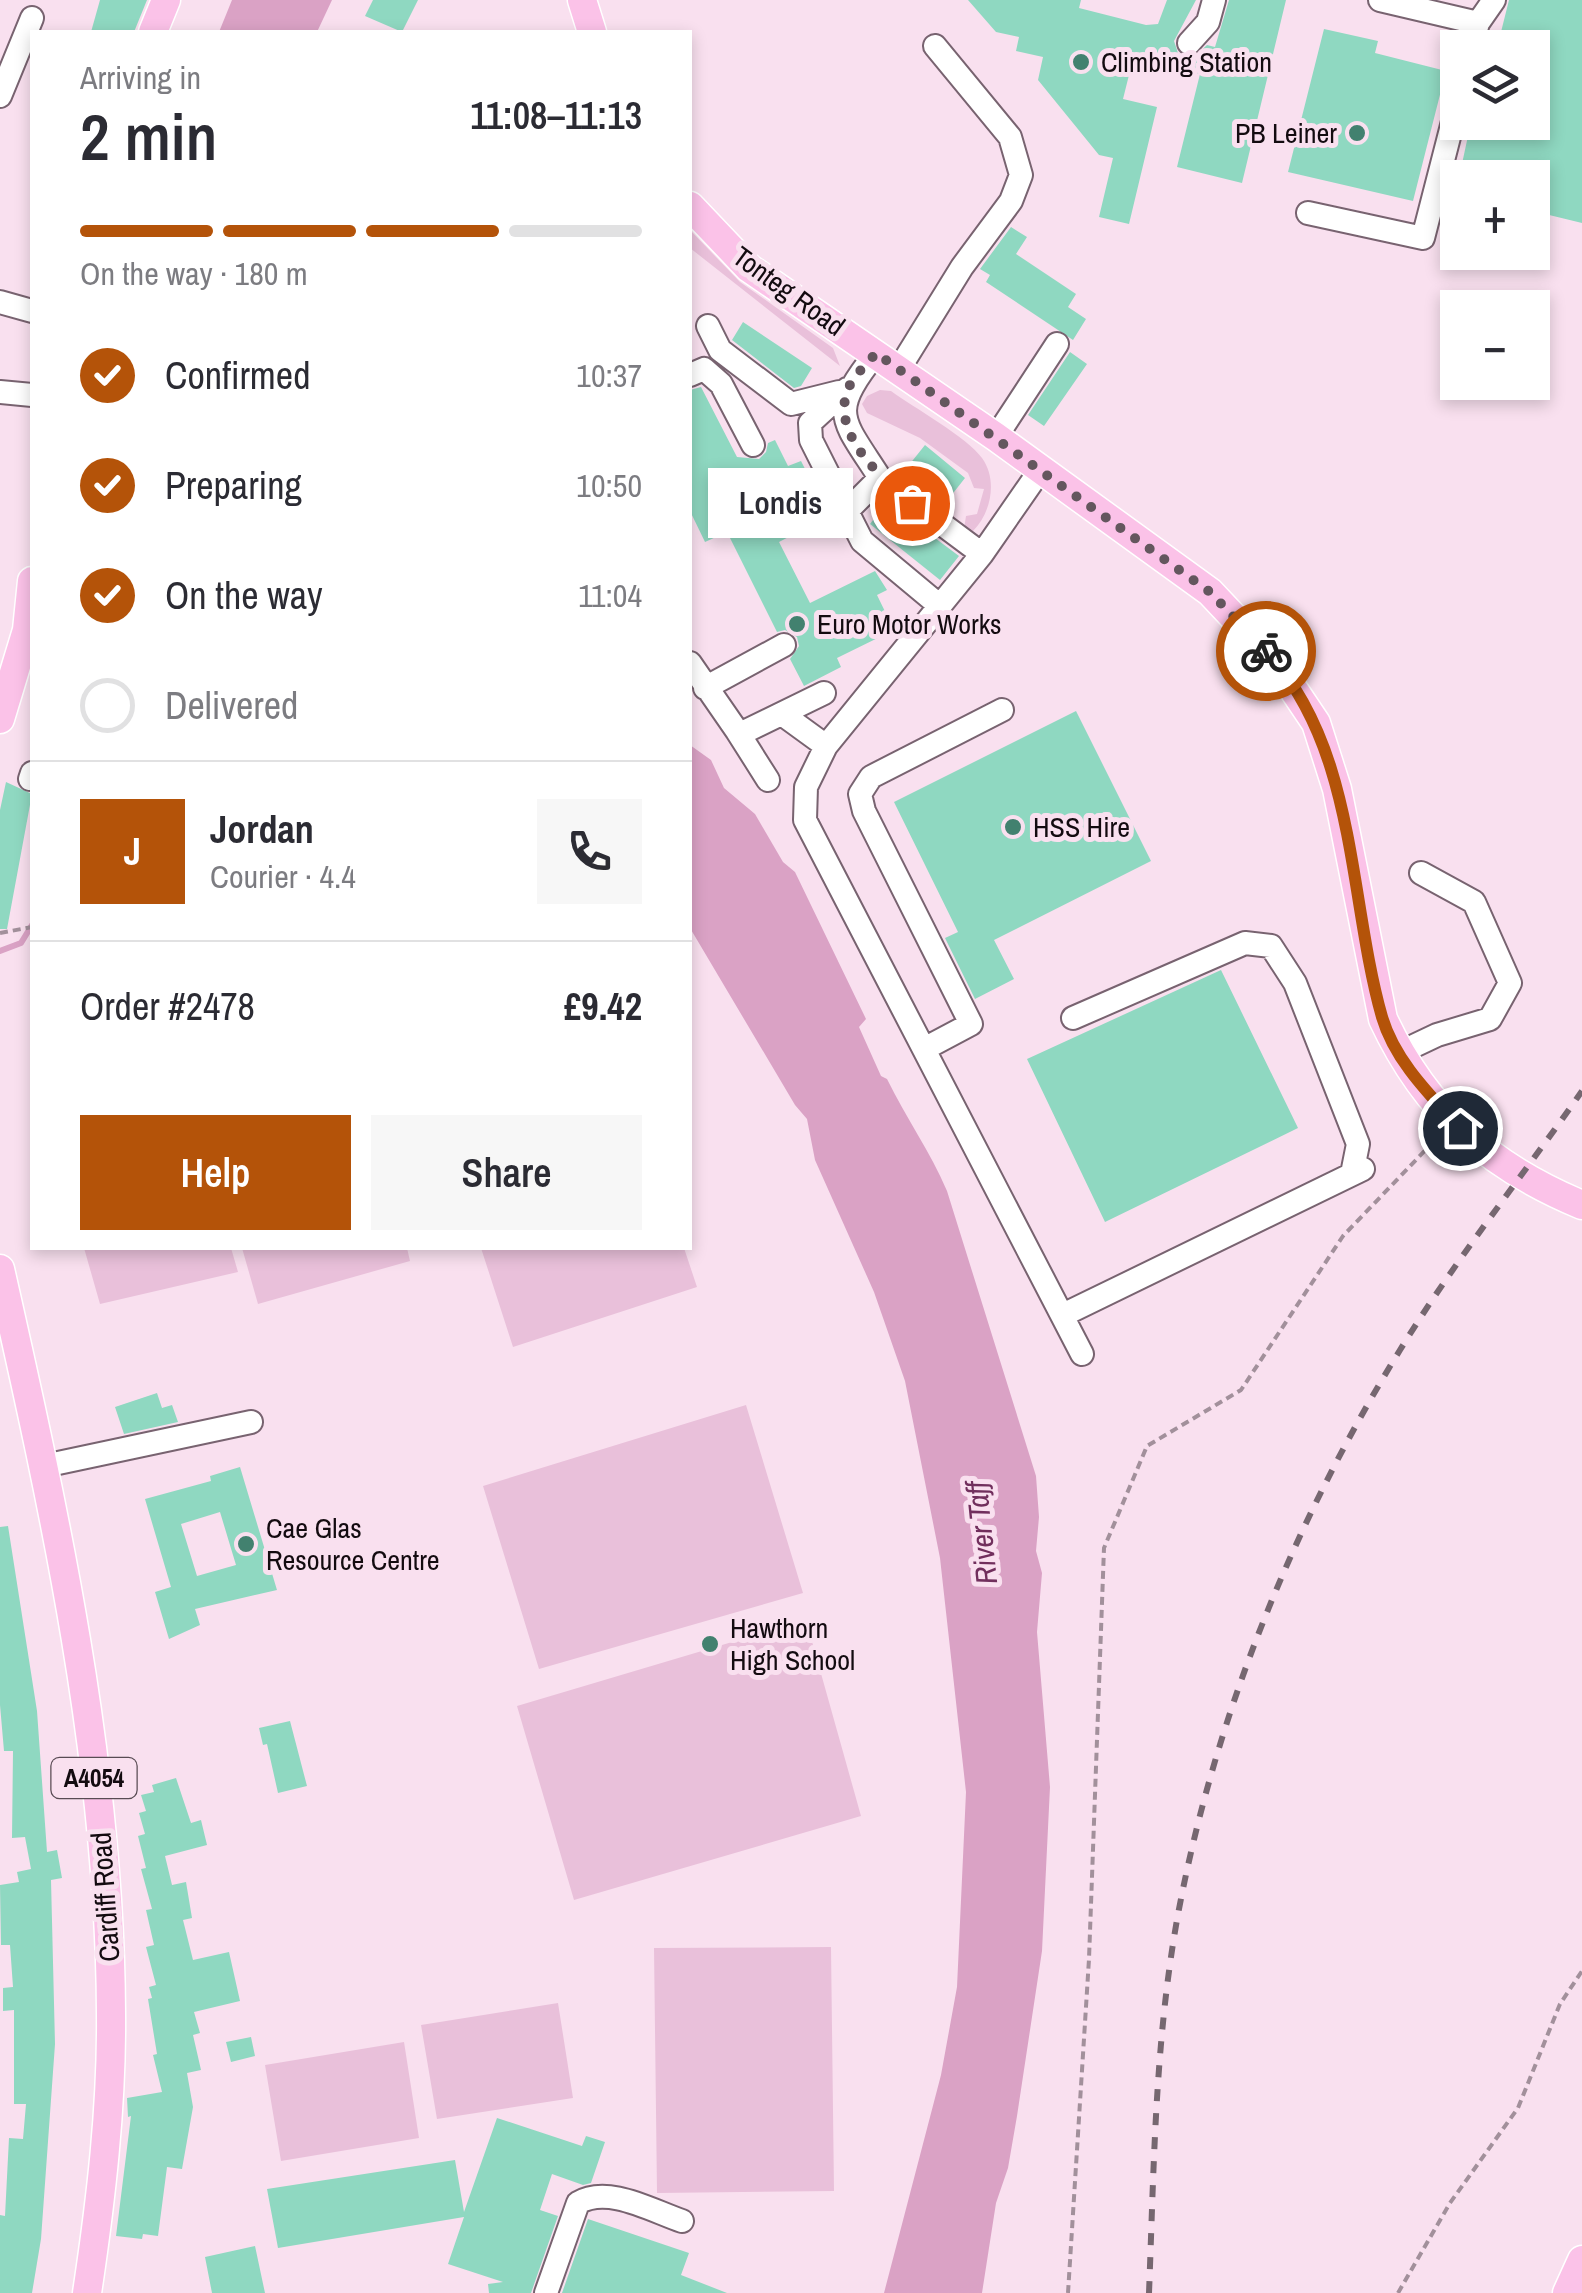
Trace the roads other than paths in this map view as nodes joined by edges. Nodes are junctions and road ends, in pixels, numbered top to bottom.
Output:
1 (166, 0) edge
2 (582, 0) edge
3 (1214, 0) edge
4 (1380, 0) edge
5 (1494, 0) edge
6 (32, 18) dead end
7 (1478, 23) junction
8 (154, 30) edge
9 (591, 30) edge
10 (1476, 30) edge
11 (1189, 43) dead end
12 (934, 46) dead end
13 (0, 96) edge
14 (1448, 140) edge
15 (692, 208) edge
16 (1308, 213) dead end
17 (0, 302) edge
18 (30, 310) edge
19 (708, 326) dead end
20 (1056, 344) dead end
21 (887, 361) junction
22 (692, 375) edge
23 (847, 390) junction
24 (0, 392) edge
25 (30, 395) edge
26 (996, 437) junction
27 (753, 445) dead end
28 (1041, 469) junction
29 (880, 478) junction
30 (846, 512) junction
31 (982, 554) junction
32 (940, 606) junction
33 (30, 631) edge
34 (784, 645) dead end
35 (692, 666) edge
36 (705, 688) junction
37 (824, 692) dead end
38 (1002, 710) dead end
39 (782, 714) junction
40 (0, 719) edge
41 (736, 730) junction
42 (826, 746) junction
43 (768, 780) dead end
44 (1421, 872) dead end
45 (1073, 1018) dead end
46 (924, 1048) junction
47 (1399, 1053) junction
48 (1582, 1204) edge
49 (0, 1269) edge
50 (1065, 1314) junction
51 (1082, 1354) dead end
52 (250, 1422) dead end
53 (44, 1466) junction
54 (682, 2221) dead end
55 (1582, 2260) edge
56 (87, 2293) edge
57 (546, 2293) edge
58 (1567, 2293) edge

1 - 8 main road
2 - 9 main road
3 - 11 street
4 - 7 street
5 - 7 street
6 - 13 street
7 - 10 street
12 - 21 street
14 - 16 street
15 - 21 main road, Tonteg Road
17 - 18 street
19 - 23 street
20 - 26 street
21 - 23 street
21 - 26 main road, Tonteg Road
22 - 27 street
23 - 29 street
23 - 30 street
24 - 25 street
26 - 28 main road, Tonteg Road
28 - 31 street
28 - 47 main road, Tonteg Road
29 - 30 street
29 - 31 street
30 - 32 street
31 - 32 street
32 - 42 street
33 - 40 main road
34 - 36 street
35 - 36 street
36 - 41 street
37 - 39 street
38 - 46 street
39 - 41 street
39 - 42 street
41 - 43 street
42 - 46 street
44 - 47 street
45 - 50 street
46 - 50 street
47 - 48 main road, Tonteg Road
49 - 53 main road, Cardiff Road / A4054
50 - 51 street
52 - 53 street
53 - 56 main road, Cardiff Road / A4054
54 - 57 street
55 - 58 main road

